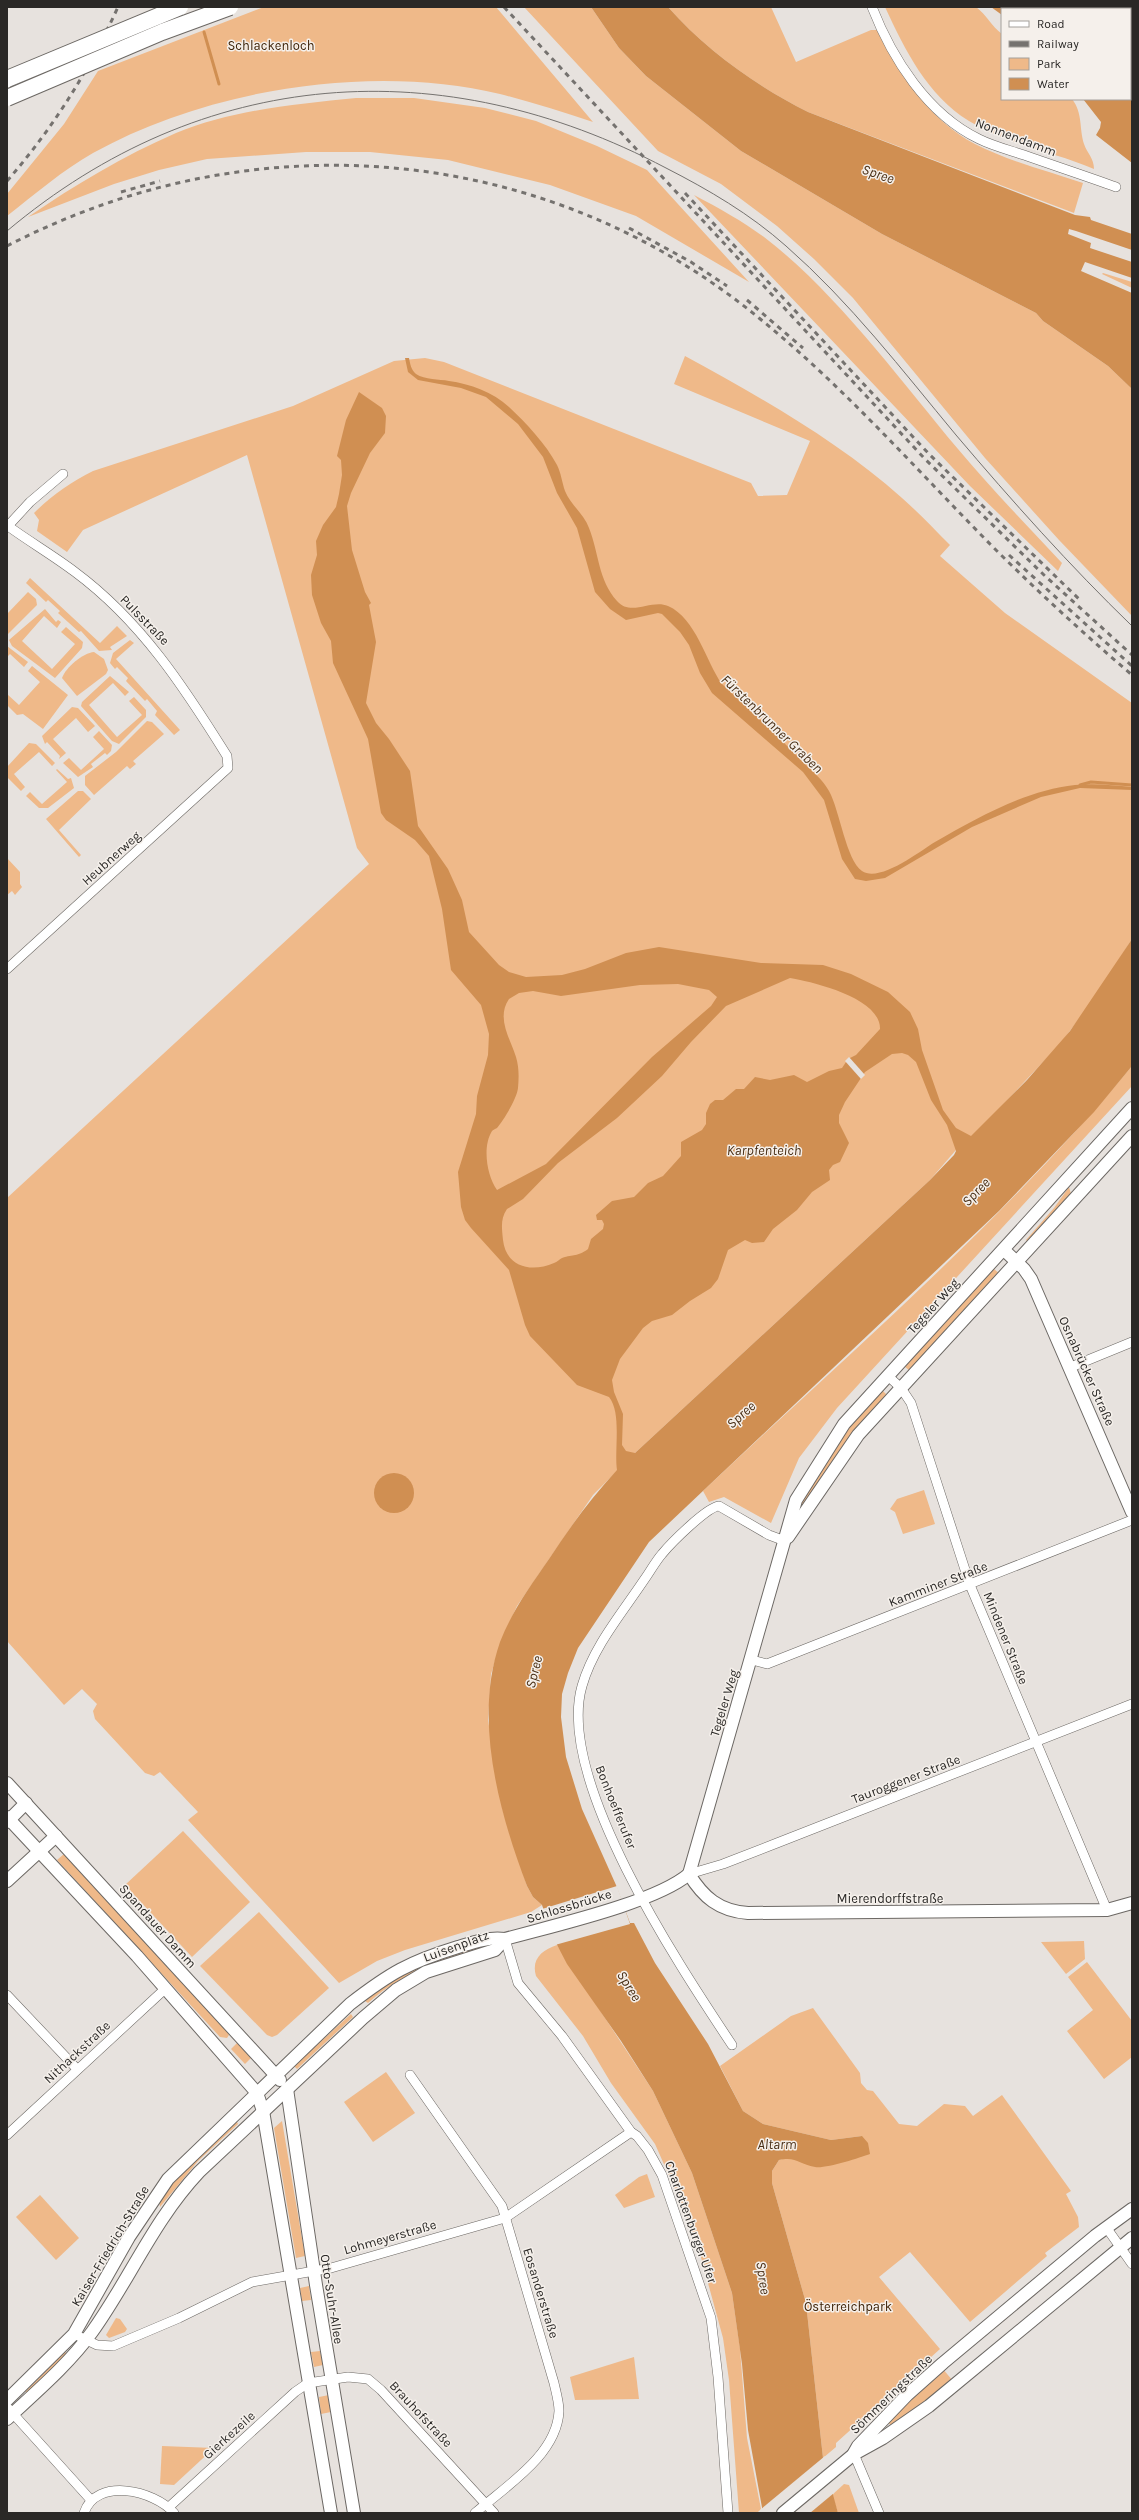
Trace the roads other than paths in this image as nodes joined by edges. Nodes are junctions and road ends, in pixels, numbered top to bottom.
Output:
1 (180, 7) edge
2 (230, 7) edge
3 (872, 7) edge
4 (7, 79) edge
5 (7, 98) edge
6 (1116, 187) dead end
7 (63, 474) dead end
8 (7, 526) edge
9 (229, 763) joint
10 (7, 969) edge
11 (1132, 1108) edge
12 (1132, 1136) edge
13 (1004, 1250) junction
14 (1017, 1262) junction
15 (1132, 1342) edge
16 (1071, 1368) junction
17 (888, 1376) junction
18 (900, 1388) junction
19 (1132, 1512) edge
20 (1132, 1520) edge
21 (785, 1541) junction
22 (970, 1585) junction
23 (752, 1660) junction
24 (1132, 1704) edge
25 (1035, 1742) junction
26 (7, 1783) edge
27 (26, 1804) junction
28 (8, 1819) edge
29 (56, 1836) junction
30 (40, 1851) junction
31 (689, 1874) junction
32 (7, 1881) edge
33 (641, 1898) junction
34 (1132, 1903) edge
35 (1107, 1910) junction
36 (505, 1939) junction
37 (166, 1988) junction
38 (7, 1995) edge
39 (732, 2045) dead end
40 (77, 2068) junction
41 (276, 2075) junction
42 (410, 2075) dead end
43 (287, 2089) junction
44 (257, 2093) junction
45 (263, 2111) junction
46 (631, 2132) junction
47 (7, 2135) edge
48 (1132, 2209) edge
49 (505, 2218) junction
50 (1106, 2227) junction
51 (1132, 2238) edge
52 (1120, 2247) junction
53 (1132, 2264) edge
54 (313, 2270) junction
55 (289, 2273) junction
56 (74, 2334) junction
57 (86, 2340) junction
58 (331, 2379) junction
59 (308, 2383) junction
60 (7, 2400) edge
61 (9, 2413) edge
62 (854, 2454) junction
63 (90, 2499) junction
64 (486, 2504) junction
65 (172, 2510) edge
66 (84, 2513) edge
67 (331, 2513) edge
68 (354, 2513) edge
69 (475, 2513) edge
70 (494, 2513) edge
71 (728, 2513) edge
72 (784, 2513) edge
73 (879, 2513) edge

1 - 4 highway, bridge
2 - 5 highway, bridge
3 - 6 street, Nonnendamm
7 - 8 street
8 - 9 street, Pulsstraße
9 - 10 street, Heubnerweg
11 - 13 main road, Tegeler Weg
12 - 14 main road, Tegeler Weg
13 - 14 main road, Osnabrücker Straße
13 - 17 main road, Tegeler Weg
14 - 16 main road, Osnabrücker Straße
14 - 18 main road, Tegeler Weg
15 - 16 street
16 - 19 main road, Osnabrücker Straße
17 - 18 street, Mindener Straße
17 - 21 main road, Tegeler Weg
18 - 21 main road, Tegeler Weg
18 - 22 street, Mindener Straße
20 - 22 street, Kamminer Straße
21 - 23 main road, Tegeler Weg
21 - 33 street, Bonhoefferufer
22 - 23 street, Kamminer Straße
22 - 25 street, Mindener Straße
23 - 31 main road, Tegeler Weg
24 - 25 street, Tauroggener Straße
25 - 31 street, Tauroggener Straße
25 - 35 street, Mindener Straße
26 - 27 main road, Spandauer Damm
27 - 28 main road
27 - 29 main road, Spandauer Damm
28 - 30 main road
29 - 30 main road
29 - 41 main road, Spandauer Damm
30 - 32 main road
30 - 37 main road
31 - 33 main road, Schlossbrücke
31 - 35 main road, Mierendorffstraße
33 - 36 main road, Schlossbrücke
33 - 39 street, Bonhoefferufer
34 - 35 main road, Mierendorffstraße
36 - 41 main road, Luisenplatz
36 - 43 main road, Luisenplatz
36 - 46 street, Charlottenburger Ufer
37 - 40 street, Nithackstraße
37 - 44 main road
38 - 40 street
40 - 47 street, Nithackstraße
41 - 43 main road, Spandauer Damm
41 - 44 main road, Kaiser-Friedrich-Straße
42 - 49 street, Eosanderstraße
43 - 45 main road, Luisenplatz
43 - 54 main road, Otto-Suhr-Allee
44 - 45 main road
44 - 56 main road, Kaiser-Friedrich-Straße
45 - 55 main road
45 - 57 main road
46 - 49 street, Lohmeyerstraße
46 - 71 street, Charlottenburger Ufer
48 - 50 main road, Sömmeringstraße
49 - 54 street, Lohmeyerstraße
49 - 64 street, Eosanderstraße
50 - 52 street
50 - 62 main road, Sömmeringstraße
51 - 52 main road, Sömmeringstraße
52 - 53 street
52 - 62 main road, Sömmeringstraße
54 - 55 street, Lohmeyerstraße
54 - 58 main road, Otto-Suhr-Allee
55 - 57 street, Lohmeyerstraße
55 - 59 main road
56 - 57 street, Lohmeyerstraße
56 - 60 main road, Kaiser-Friedrich-Straße
57 - 61 main road
58 - 59 street, Brauhofstraße
58 - 64 street, Brauhofstraße
58 - 68 main road, Otto-Suhr-Allee
59 - 65 street, Gierkezeile
59 - 67 main road
61 - 63 street
62 - 72 main road
62 - 73 street
63 - 65 street
63 - 66 street
64 - 69 street, Eosanderstraße
64 - 70 street, Brauhofstraße

